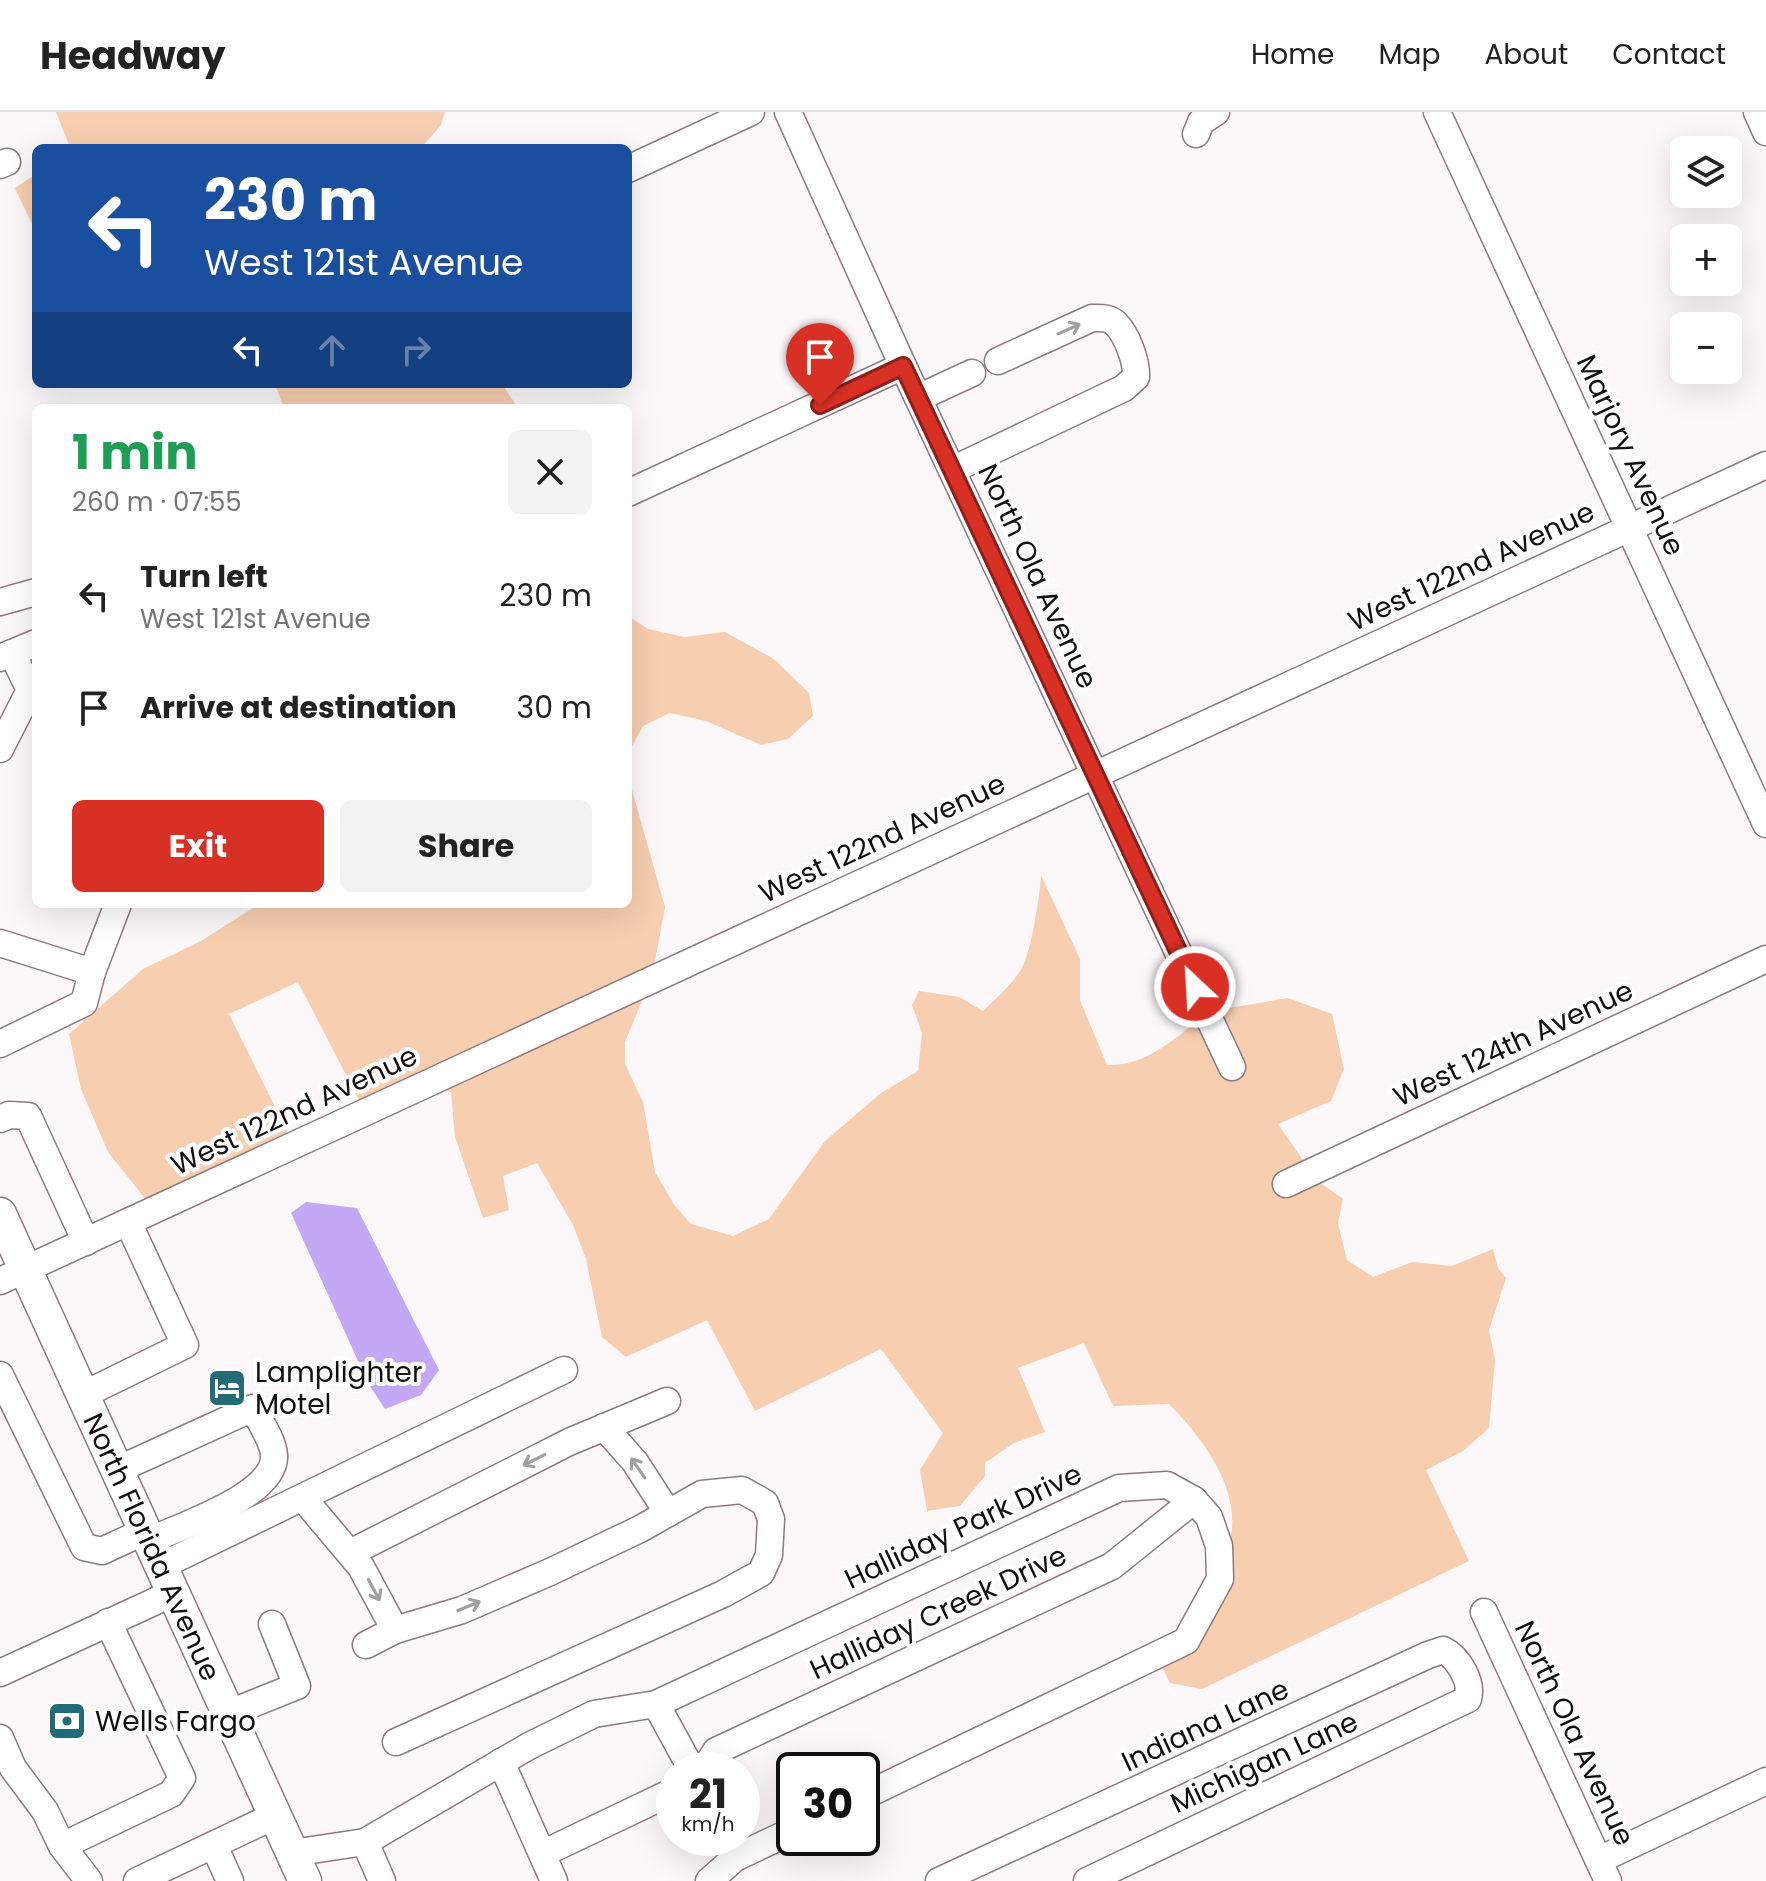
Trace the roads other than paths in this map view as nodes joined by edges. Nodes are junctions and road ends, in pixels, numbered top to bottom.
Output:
1 (751, 112) edge
2 (788, 112) edge
3 (1216, 112) edge
4 (1437, 112) edge
5 (1757, 112) edge
6 (1766, 132) edge
7 (1196, 134) dead end
8 (632, 167) edge
9 (998, 361) dead end
10 (903, 366) junction
11 (972, 373) dead end
12 (918, 398) junction
13 (1766, 465) edge
14 (952, 470) junction
15 (632, 491) edge
16 (1629, 528) junction
17 (32, 593) edge
18 (0, 602) edge
19 (16, 651) edge
20 (0, 749) edge
21 (1096, 774) junction
22 (1766, 824) edge
23 (116, 908) edge
24 (0, 943) edge
25 (1766, 959) edge
26 (92, 972) junction
27 (0, 1044) edge
28 (1232, 1067) dead end
29 (0, 1119) edge
30 (1286, 1184) dead end
31 (0, 1214) edge
32 (128, 1222) junction
33 (86, 1242) junction
34 (13, 1275) edge
35 (564, 1370) dead end
36 (0, 1375) edge
37 (83, 1395) junction
38 (667, 1401) dead end
39 (604, 1427) junction
40 (117, 1470) junction
41 (303, 1498) junction
42 (1194, 1500) junction
43 (668, 1513) junction
44 (350, 1553) junction
45 (157, 1558) junction
46 (1484, 1612) dead end
47 (108, 1622) junction
48 (272, 1624) dead end
49 (395, 1630) junction
50 (366, 1645) dead end
51 (0, 1673) edge
52 (1468, 1699) joint
53 (656, 1704) junction
54 (227, 1714) junction
55 (0, 1738) edge
56 (396, 1742) dead end
57 (682, 1752) edge
58 (715, 1752) edge
59 (501, 1762) junction
60 (1766, 1781) edge
61 (880, 1788) edge
62 (656, 1800) edge
63 (274, 1816) junction
64 (365, 1842) junction
65 (62, 1846) junction
66 (214, 1846) junction
67 (544, 1853) junction
68 (725, 1856) edge
69 (299, 1867) edge
70 (1603, 1871) edge
71 (89, 1881) edge
72 (137, 1881) edge
73 (230, 1881) edge
74 (382, 1881) edge
75 (554, 1881) edge
76 (709, 1881) edge
77 (939, 1881) edge
78 (1087, 1881) edge

1 - 8 street
2 - 10 street, North Ola Avenue
3 - 7 street
4 - 16 street, Marjory Avenue
5 - 6 street
9 -> 14 street
10 - 12 street, North Ola Avenue
10 - 15 street
11 - 12 street
12 - 14 street, North Ola Avenue
13 - 16 street, West 122nd Avenue
14 - 21 street, North Ola Avenue
16 - 21 street, West 122nd Avenue
16 - 22 street, Marjory Avenue
17 - 18 street
19 - 20 street
21 - 28 street, North Ola Avenue
21 - 32 street, West 122nd Avenue
23 - 26 street
24 - 26 street
25 - 30 street, West 124th Avenue
26 - 27 street
29 - 33 street
31 - 34 main road, North Florida Avenue
32 - 33 street, West 122nd Avenue
32 - 37 street
33 - 34 street, West 122nd Avenue
34 - 37 main road, North Florida Avenue
35 - 41 street
36 - 45 street
37 - 40 main road, North Florida Avenue
38 - 39 street
43 -> 39 street
39 -> 44 street
40 - 45 main road, North Florida Avenue
40 - 45 street
41 - 44 street
41 - 45 street
42 - 53 street, Halliday Park Drive
42 - 58 street, Halliday Creek Drive
42 - 61 street
49 -> 43 street
43 - 56 street
44 -> 49 street
45 - 47 street
45 - 54 main road, North Florida Avenue
46 - 70 street, North Ola Avenue
47 - 51 street
47 - 65 street
48 - 54 street
49 - 50 street
52 - 77 street, Indiana Lane
52 - 78 street, Michigan Lane
53 - 57 street
53 - 59 street, Halliday Park Drive
54 - 63 main road, North Florida Avenue
55 - 65 street
59 - 64 street, Halliday Park Drive
59 - 67 street
60 - 70 street
62 - 67 street
63 - 66 street
63 - 69 main road, North Florida Avenue
64 - 69 street, Halliday Park Drive
64 - 74 street
65 - 71 street
66 - 72 street
66 - 73 street
67 - 75 street
68 - 76 street

